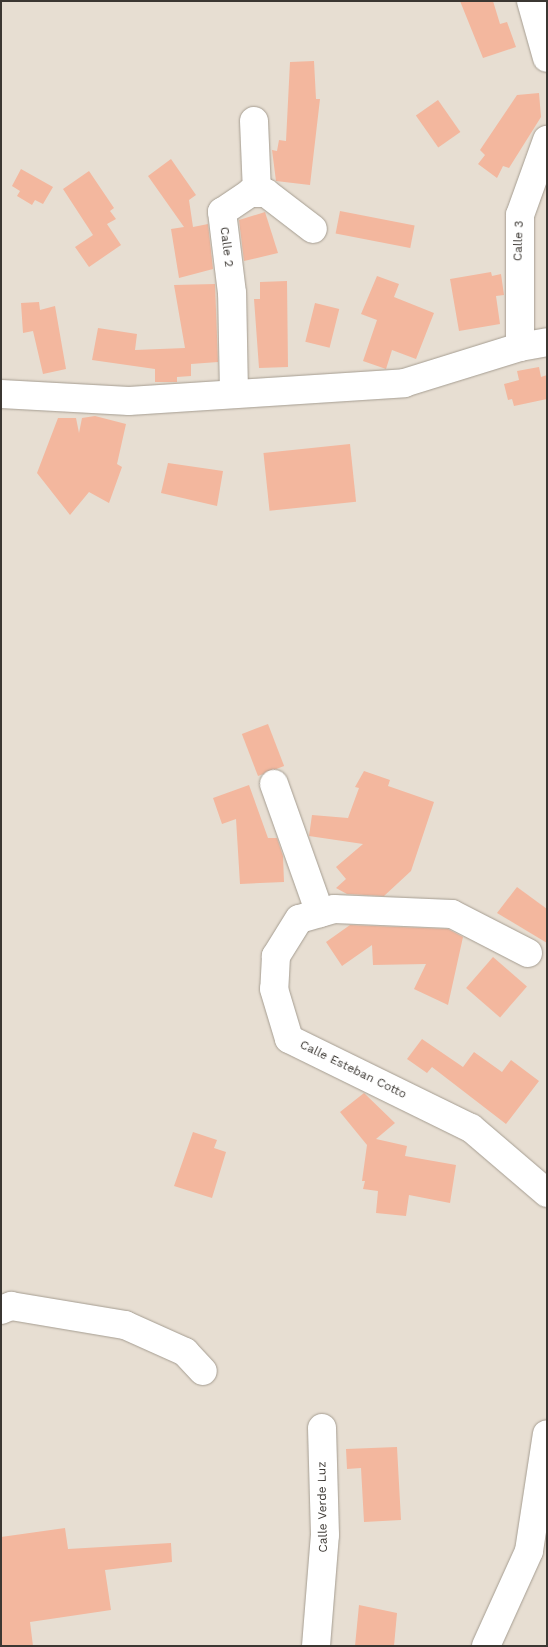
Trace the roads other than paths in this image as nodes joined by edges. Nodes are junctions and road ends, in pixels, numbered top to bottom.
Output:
1 (531, 1) edge
2 (547, 58) edge
3 (254, 121) dead end
4 (547, 140) edge
5 (256, 193) junction
6 (313, 228) dead end
7 (547, 342) edge
8 (520, 347) junction
9 (234, 392) junction
10 (1, 394) edge
11 (274, 784) dead end
12 (320, 913) junction
13 (528, 953) dead end
14 (547, 1192) edge
15 (1, 1310) edge
16 (203, 1371) dead end
17 (322, 1428) dead end
18 (547, 1434) edge
19 (316, 1646) edge
20 (486, 1646) edge

1 - 2 street
3 - 5 street
4 - 8 street, Calle 3
5 - 6 street
5 - 9 street, Calle 2
7 - 8 street
8 - 9 street
9 - 10 street
11 - 12 street
12 - 13 street, Calle Esteban Cotto
12 - 14 street, Calle Esteban Cotto
15 - 16 street
17 - 19 street, Calle Verde Luz
18 - 20 street

